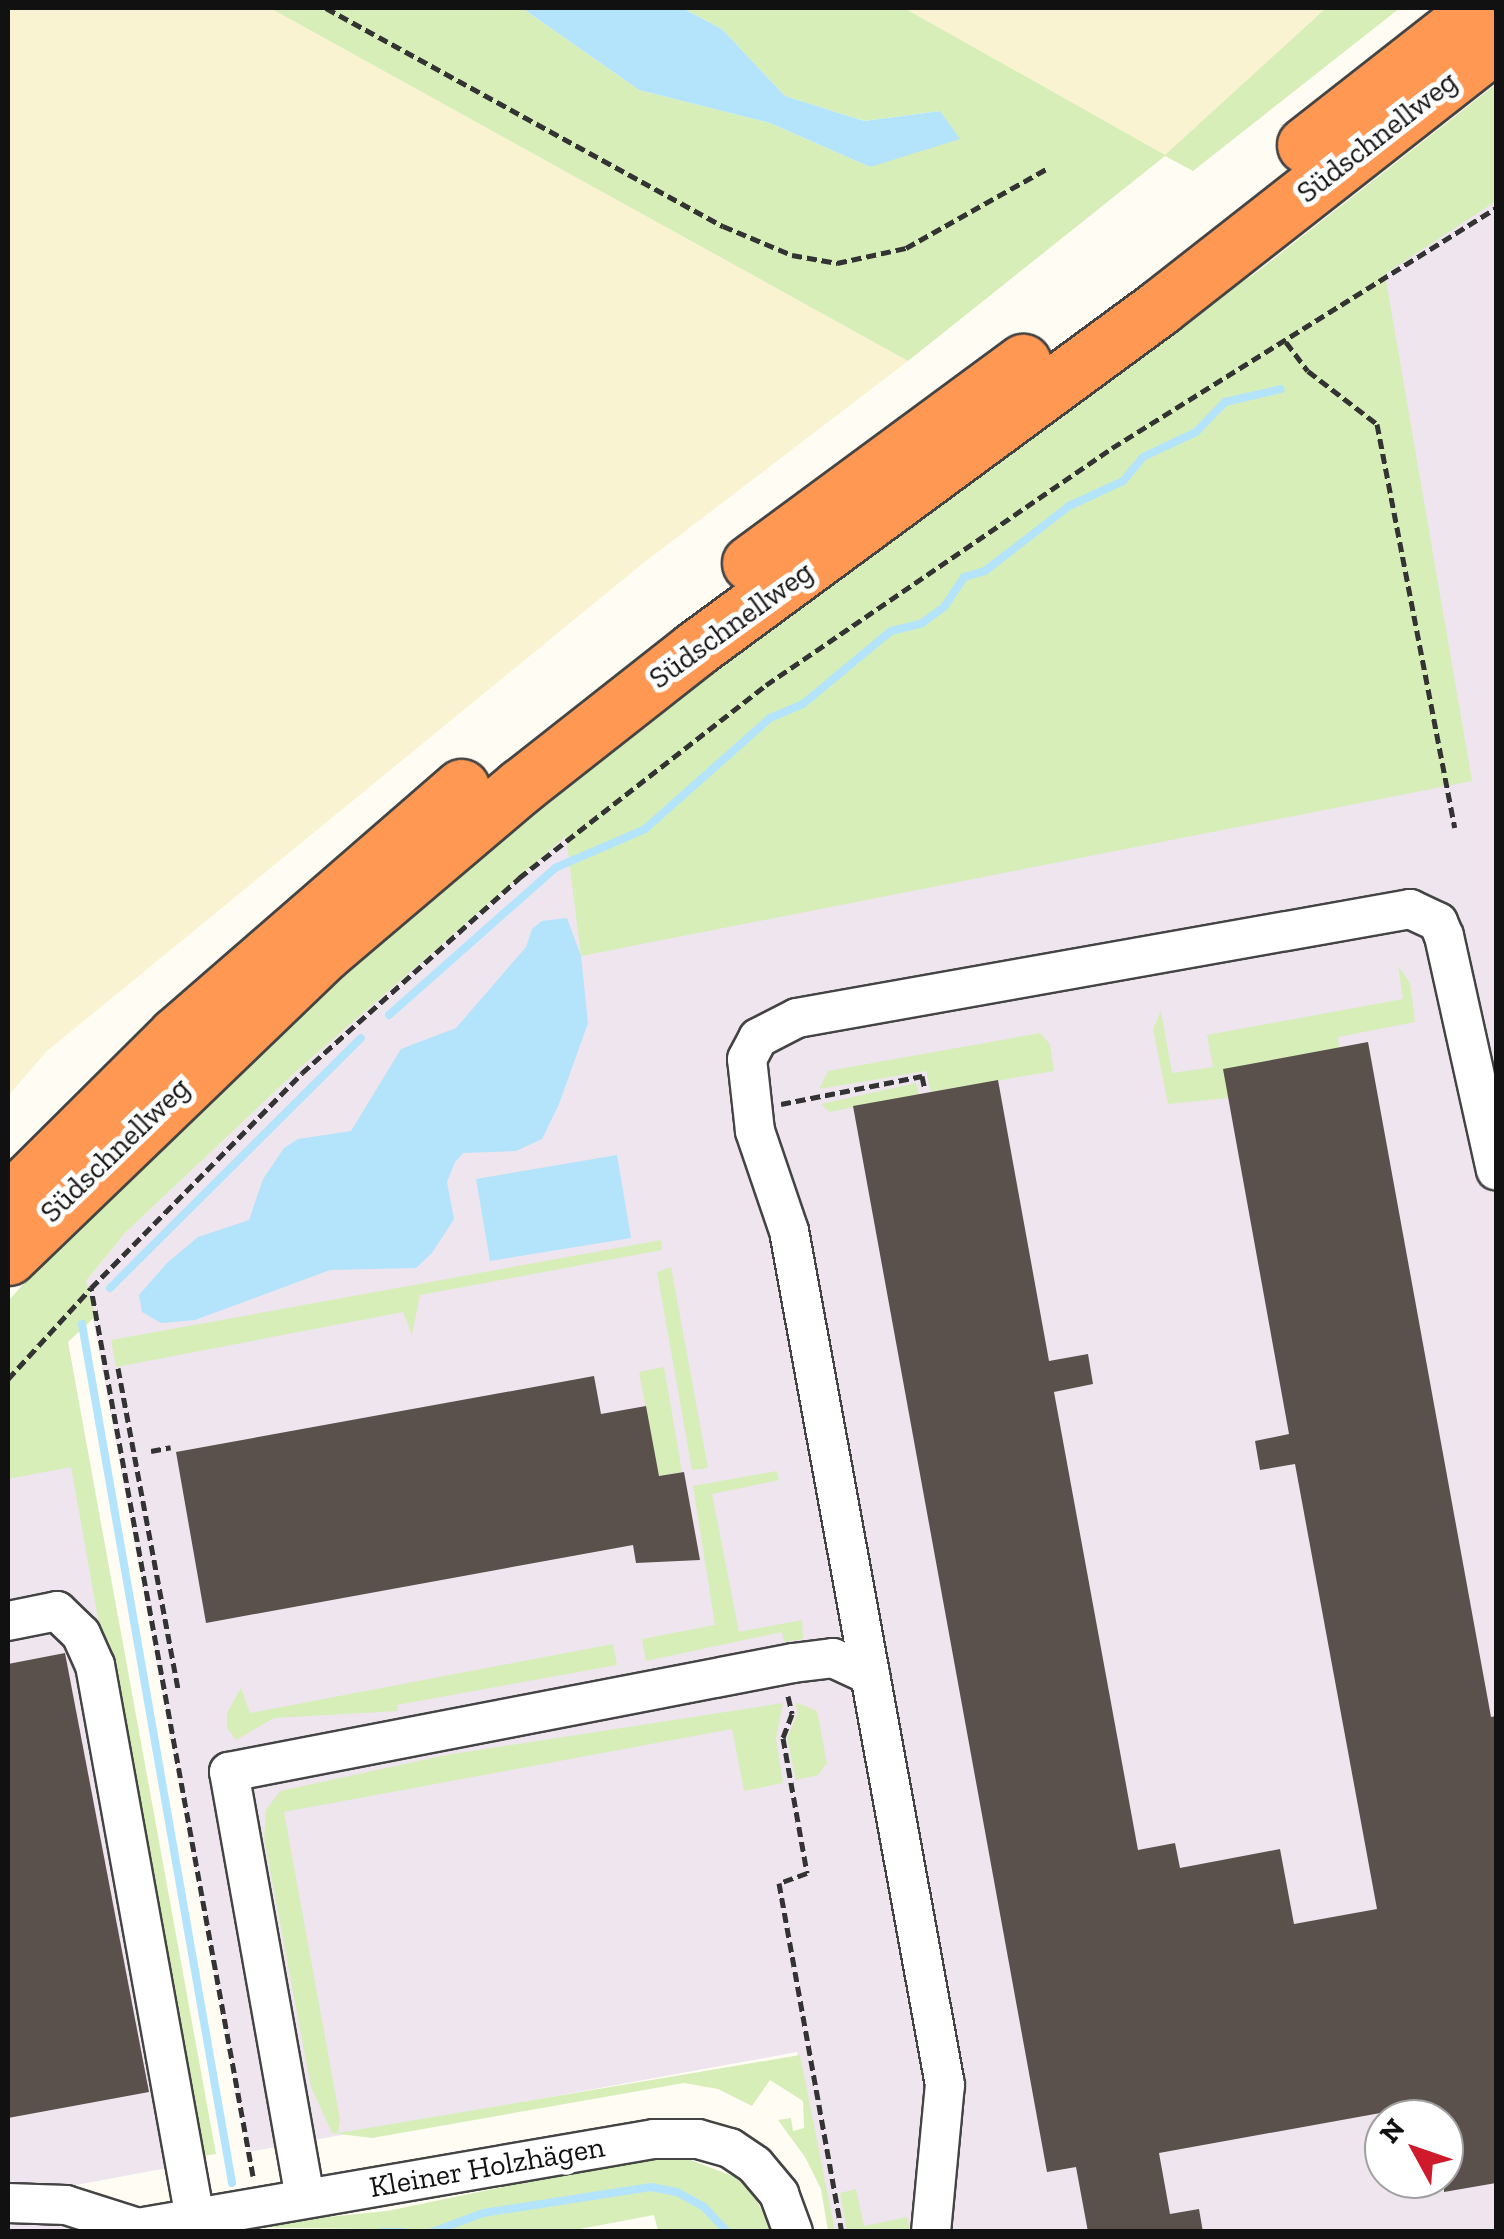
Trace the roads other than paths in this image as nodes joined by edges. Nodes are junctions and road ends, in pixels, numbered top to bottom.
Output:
1 (1480, 8) edge
2 (1496, 44) edge
3 (1496, 1170) edge
4 (8, 1202) edge
5 (8, 1257) edge
6 (8, 1621) edge
7 (870, 1674) junction
8 (305, 2198) junction
9 (8, 2202) edge
10 (194, 2218) junction
11 (137, 2230) edge
12 (793, 2232) edge
13 (931, 2232) edge

1 - 4 highway, Südschnellweg
2 - 5 highway, Südschnellweg
3 - 7 street
6 - 10 street
7 - 8 street
7 - 13 street
8 - 10 street, Kleiner Holzhägen
8 - 12 street, Kleiner Holzhägen
9 - 11 street
10 - 11 street, Kleiner Holzhägen

